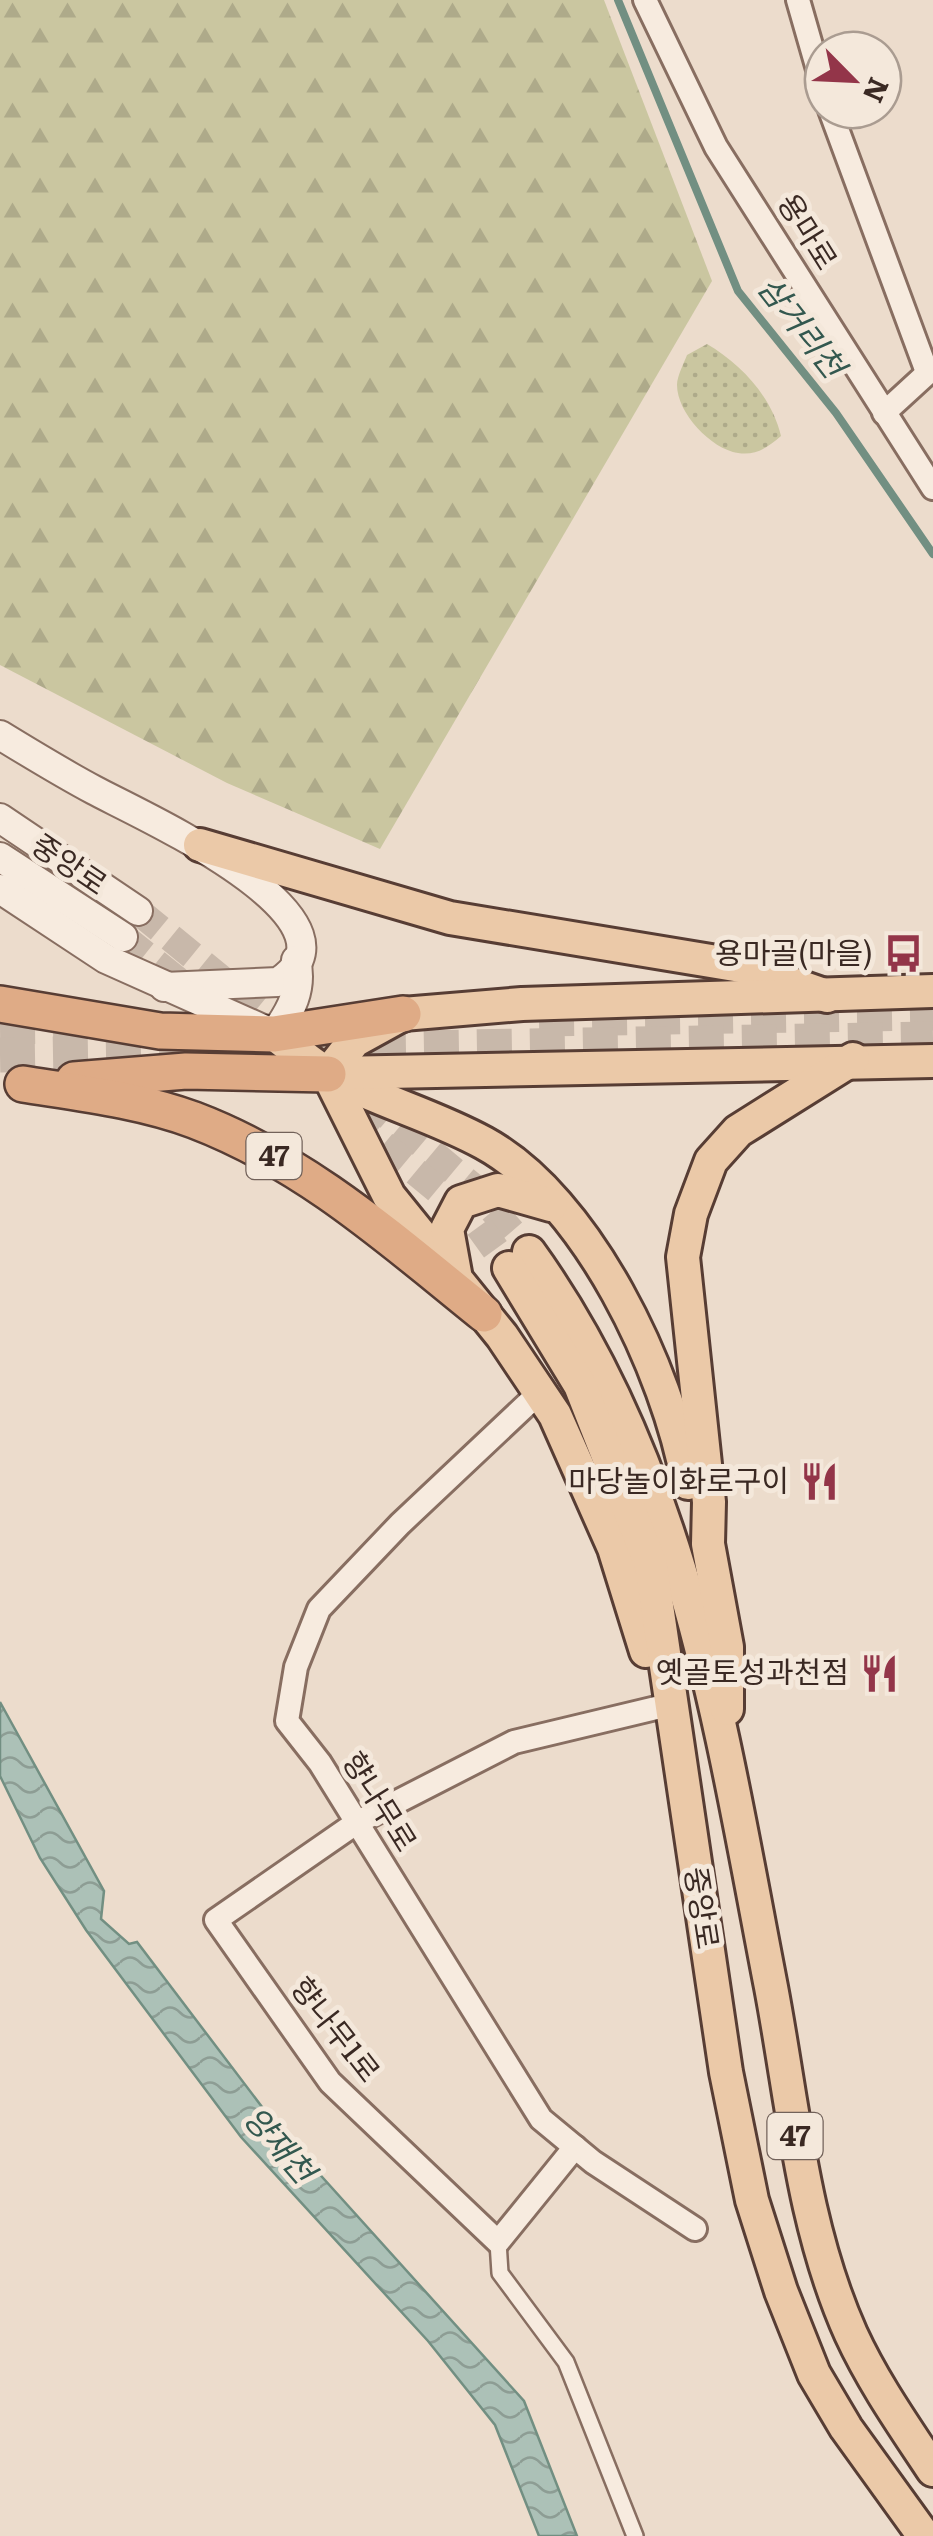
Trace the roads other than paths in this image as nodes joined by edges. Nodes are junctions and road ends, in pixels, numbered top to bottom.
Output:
1 (645, 0) edge
2 (798, 0) edge
3 (807, 30) edge
4 (838, 130) edge
5 (930, 370) edge
6 (884, 414) junction
7 (933, 488) edge
8 (0, 735) edge
9 (0, 818) edge
10 (200, 846) junction
11 (0, 856) edge
12 (0, 889) edge
13 (138, 911) tunnel mouth
14 (122, 937) tunnel mouth
15 (296, 960) junction
16 (164, 987) junction
17 (933, 991) edge
18 (827, 996) junction
19 (0, 1004) edge
20 (403, 1014) junction
21 (274, 1034) junction
22 (853, 1059) junction
23 (933, 1060) edge
24 (328, 1074) junction
25 (12, 1084) edge
26 (560, 1208) junction
27 (473, 1301) junction
28 (539, 1393) junction
29 (708, 1544) junction
30 (656, 1708) junction
31 (678, 1763) junction
32 (727, 1778) junction
33 (356, 1823) junction
34 (575, 2147) junction
35 (695, 2228) dead end
36 (498, 2242) junction
37 (933, 2470) edge
38 (635, 2536) edge
39 (924, 2536) edge

1 - 6 street, 용마로
2 - 3 street
4 - 5 street
5 - 6 street
6 - 7 street, 용마로
8 - 10 street
9 - 13 street, 중앙로
10 - 15 street
10 - 18 main road
11 - 14 street, 중앙로
12 - 16 street
15 - 16 street
15 - 21 street
16 - 21 street
17 - 18 main road
18 - 20 main road
19 - 21 highway
20 - 21 highway
20 - 24 main road
21 - 24 main road
22 - 23 main road
22 - 24 main road
22 - 29 main road
24 - 25 highway
24 - 26 main road
24 - 27 main road
25 - 27 highway, 47
26 - 27 main road
26 - 29 main road
27 - 28 main road, 47
28 - 30 main road, 47
28 - 33 street, 향나무로
29 - 32 main road
30 - 31 main road, 47
30 - 33 street
31 - 32 main road, 중앙로
31 - 39 main road, 중앙로
32 - 37 main road, 중앙로 / 47
33 - 34 street, 향나무로
33 - 36 street, 향나무1로
34 - 35 street, 향나무로
34 - 36 street
36 - 38 street

